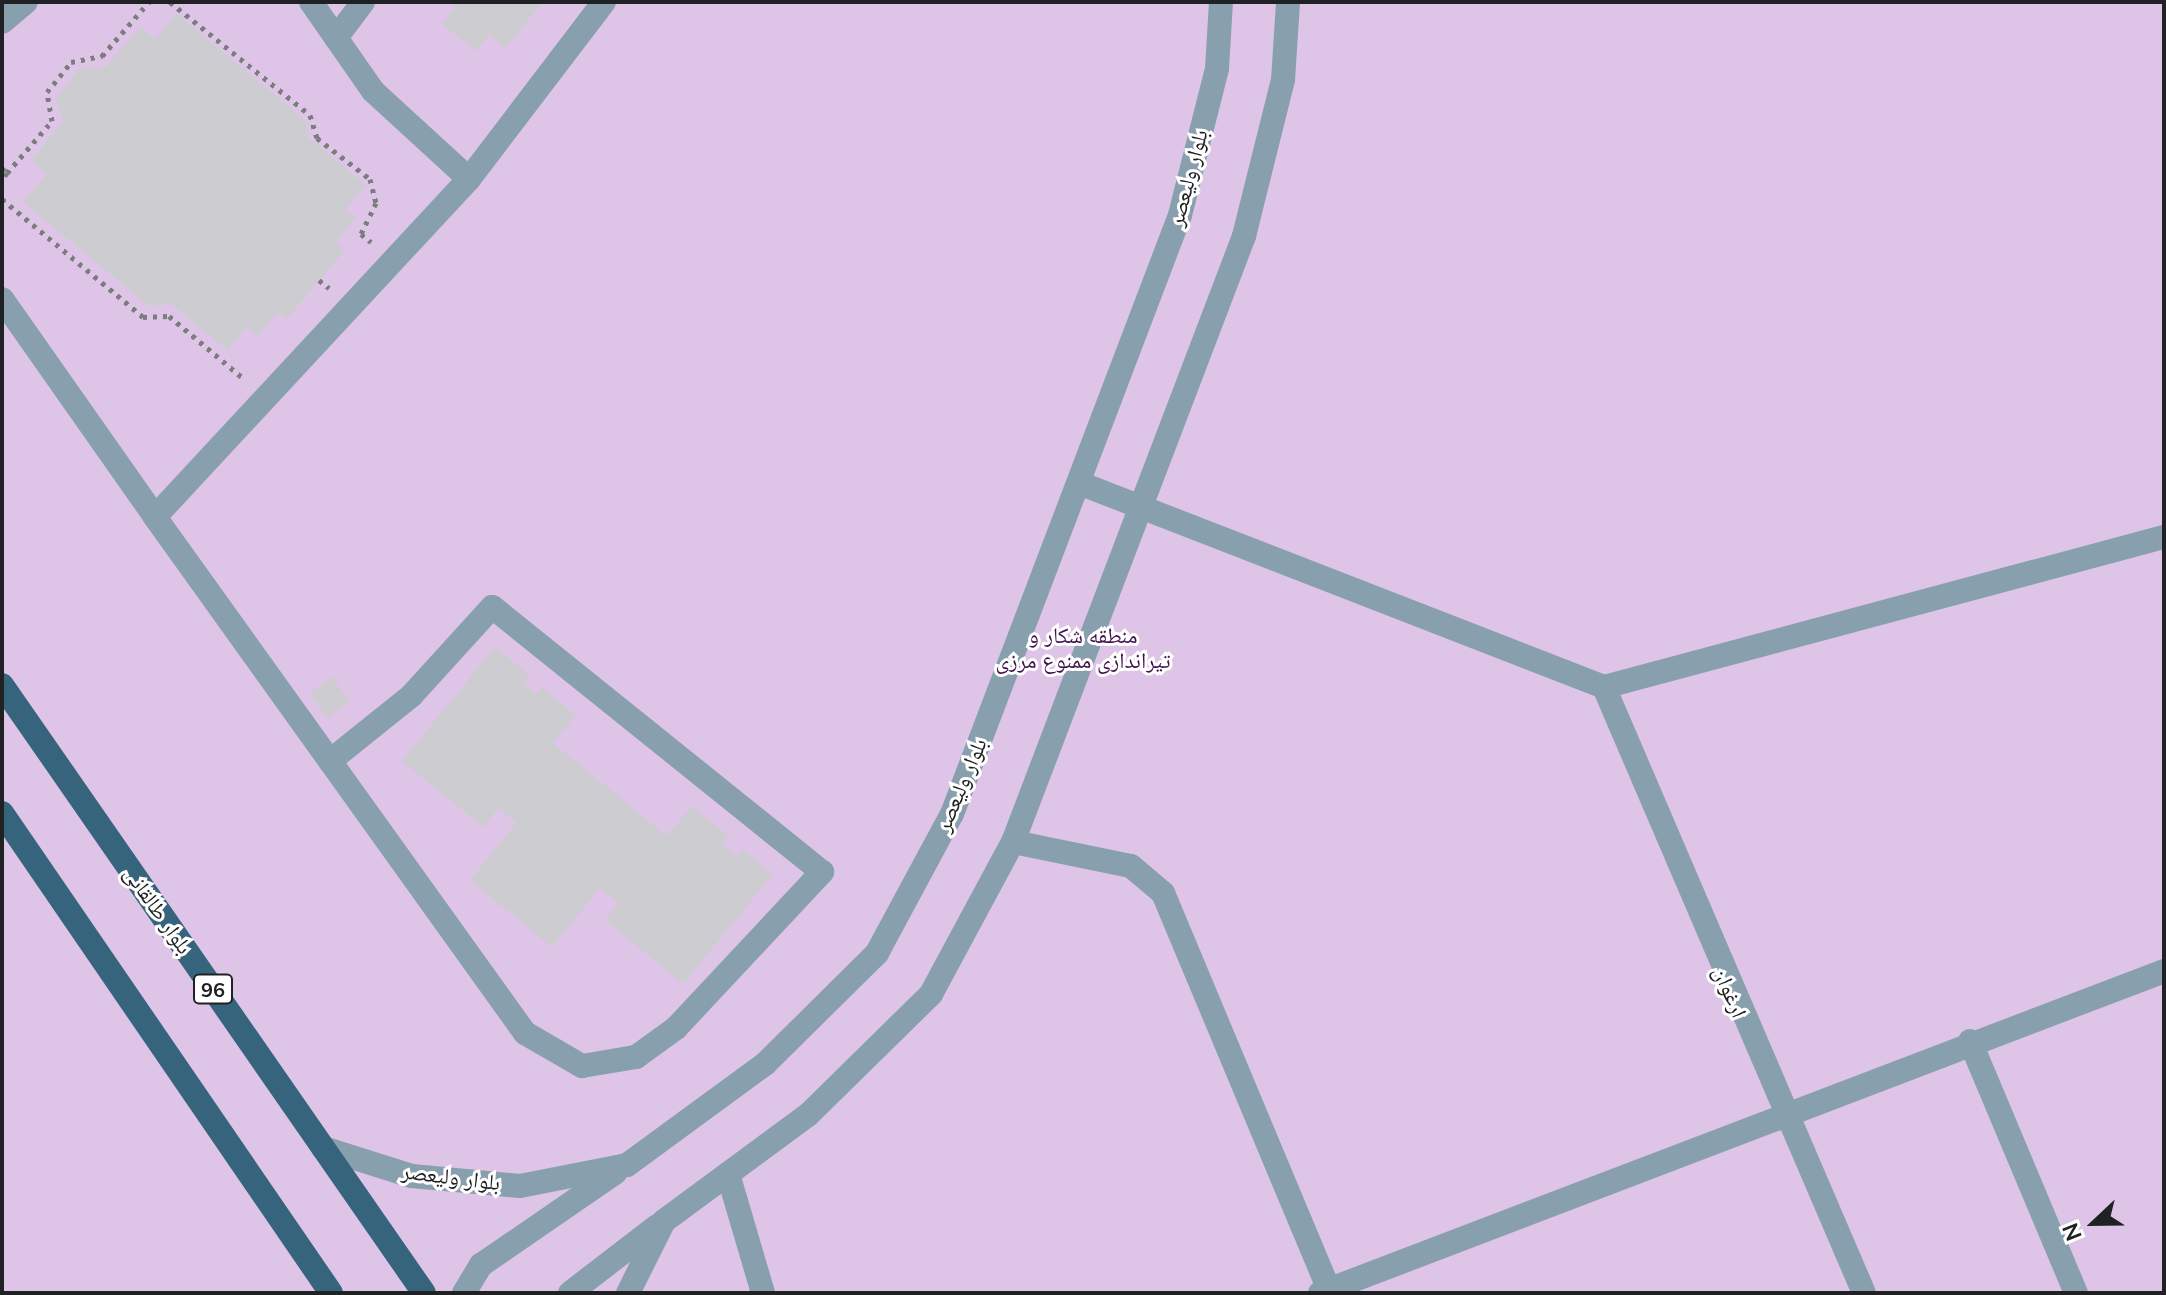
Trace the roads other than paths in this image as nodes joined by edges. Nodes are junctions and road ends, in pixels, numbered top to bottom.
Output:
1 (26, 2) edge
2 (311, 2) edge
3 (363, 2) edge
4 (604, 2) edge
5 (1221, 2) edge
6 (1288, 2) edge
7 (2, 22) edge
8 (336, 38) junction
9 (469, 179) junction
10 (2, 299) edge
11 (1079, 483) junction
12 (1142, 504) junction
13 (155, 517) junction
14 (2164, 537) edge
15 (2, 685) edge
16 (1604, 687) junction
17 (330, 761) junction
18 (2, 813) edge
19 (1013, 842) junction
20 (2164, 971) edge
21 (1970, 1041) junction
22 (1784, 1117) junction
23 (323, 1148) junction
24 (627, 1165) junction
25 (728, 1174) junction
26 (664, 1221) junction
27 (1326, 1292) edge
28 (331, 1293) edge
29 (424, 1293) edge
30 (464, 1293) edge
31 (570, 1293) edge
32 (628, 1293) edge
33 (763, 1293) edge
34 (1864, 1293) edge
35 (2076, 1293) edge

1 - 7 street
2 - 8 street
3 - 8 street
4 - 9 street
5 - 11 street, بلوار ولیعصر
6 - 12 street
8 - 9 street
9 - 13 street
10 - 13 street
11 - 12 street
11 - 24 street, بلوار ولیعصر
12 - 16 street
12 - 19 street
13 - 17 street
14 - 16 street
15 - 23 main road, بلوار طالقانی / 96
16 - 22 street, ارغوان
17 - 17 street
18 - 28 main road
19 - 25 street
19 - 27 street
20 - 21 street
21 - 22 street
21 - 35 street
22 - 27 street
22 - 34 street, ارغوان
23 - 24 street, بلوار ولیعصر
23 - 29 main road, بلوار طالقانی / 96
24 - 30 street
25 - 26 street
25 - 33 street
26 - 31 street
26 - 32 street

